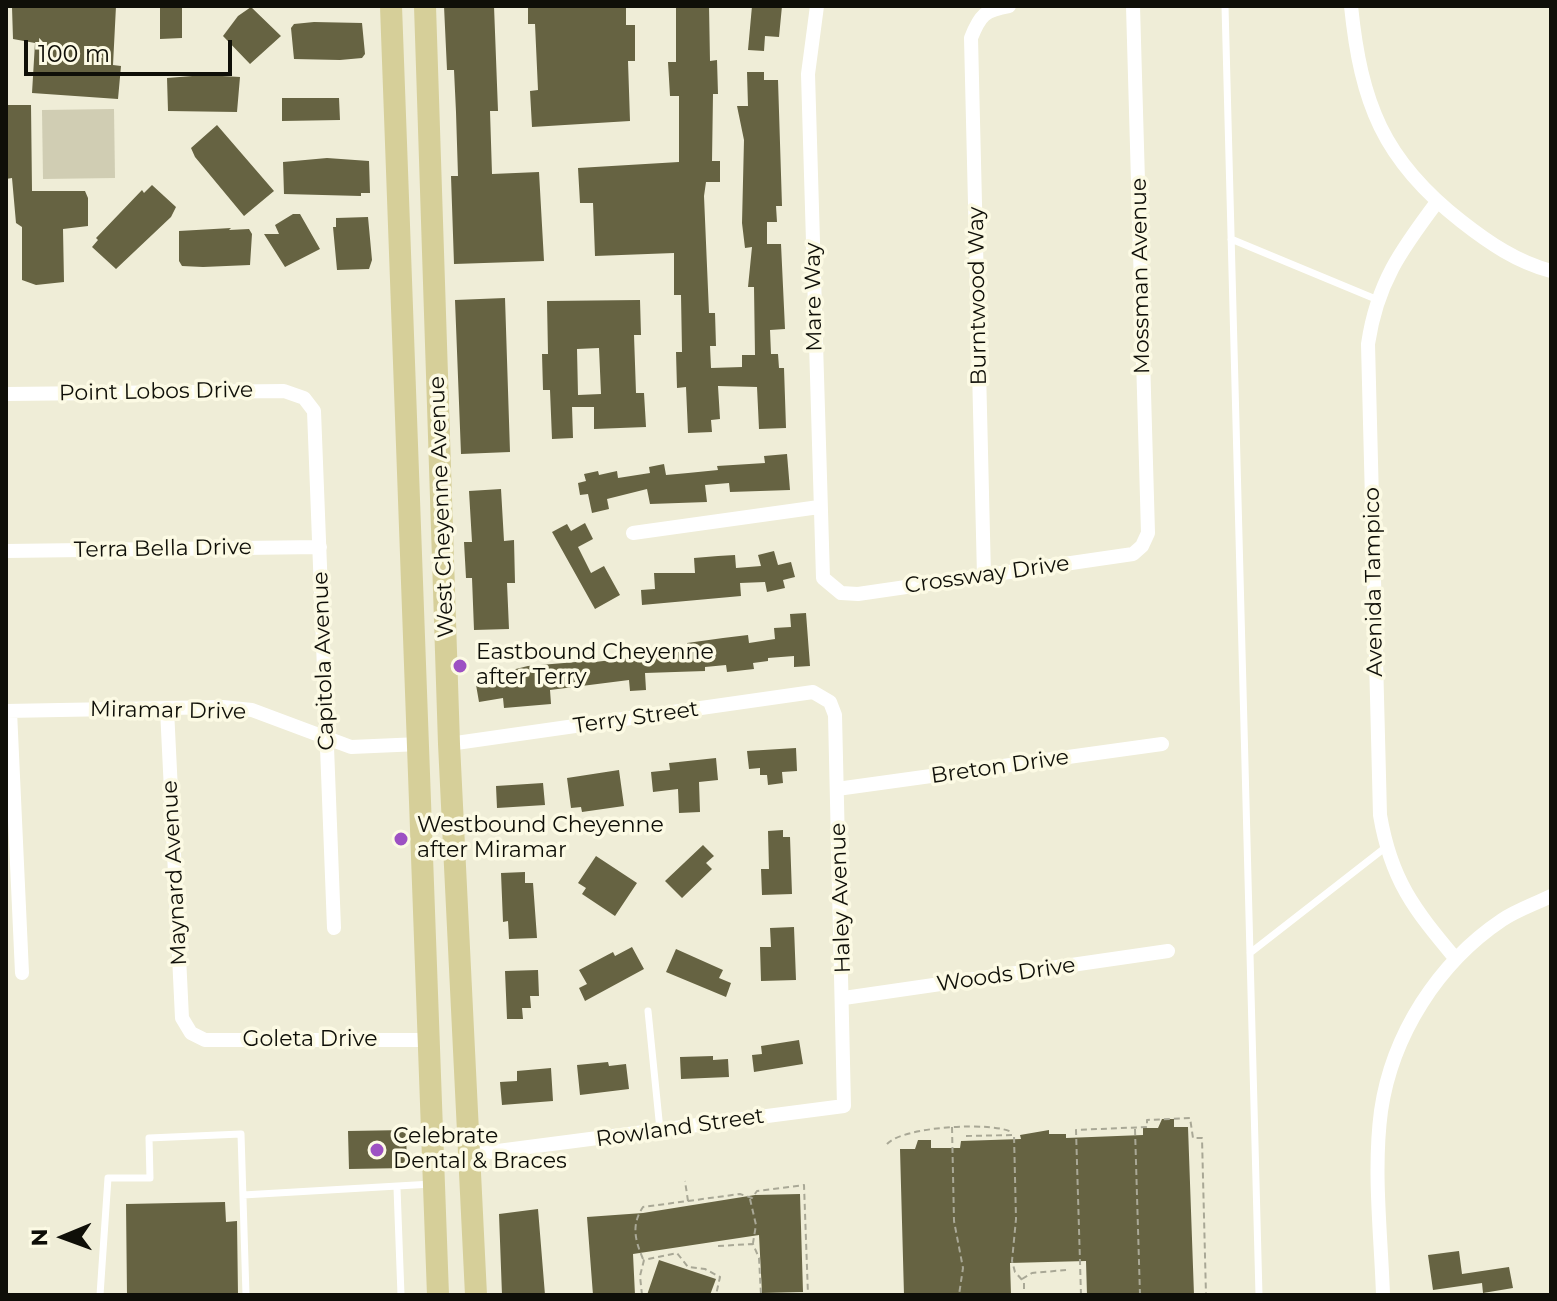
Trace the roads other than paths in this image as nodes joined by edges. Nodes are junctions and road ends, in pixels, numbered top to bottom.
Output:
1 (391, 6) edge
2 (425, 6) edge
3 (817, 6) edge
4 (1009, 6) edge
5 (1133, 6) edge
6 (1225, 6) edge
7 (1351, 6) edge
8 (1437, 202) junction
9 (1231, 239) junction
10 (1551, 271) edge
11 (1378, 300) junction
12 (6, 394) edge
13 (304, 398) joint
14 (819, 507) junction
15 (633, 533) dead end
16 (413, 545) junction
17 (1142, 546) joint
18 (320, 547) junction
19 (6, 551) edge
20 (984, 576) junction
21 (830, 587) joint
22 (822, 694) joint
23 (167, 709) junction
24 (8, 711) edge
25 (326, 740) junction
26 (420, 744) junction
27 (449, 744) junction
28 (1162, 744) dead end
29 (837, 789) junction
30 (1386, 847) junction
31 (1551, 896) edge
32 (457, 920) junction
33 (334, 928) dead end
34 (1168, 951) dead end
35 (1250, 953) junction
36 (1455, 958) junction
37 (22, 973) dead end
38 (844, 998) junction
39 (648, 1011) dead end
40 (191, 1033) joint
41 (430, 1040) junction
42 (844, 1106) joint
43 (660, 1132) junction
44 (467, 1155) junction
45 (435, 1184) junction
46 (397, 1188) junction
47 (243, 1195) junction
48 (100, 1295) edge
49 (246, 1295) edge
50 (401, 1295) edge
51 (438, 1295) edge
52 (476, 1295) edge
53 (1259, 1295) edge
54 (1383, 1295) edge

1 - 16 main road, West Cheyenne Avenue
2 - 27 main road, West Cheyenne Avenue
3 - 14 street, Mare Way
4 - 20 street, Burntwood Way
5 - 17 street, Mossman Avenue
6 - 9 lane
7 - 8 street
8 - 10 street
8 - 11 street, Avenida Tampico
9 - 11 lane
9 - 35 lane
11 - 30 street, Avenida Tampico
12 - 13 street, Point Lobos Drive
13 - 18 street, Capitola Avenue
14 - 15 street
14 - 21 street, Mare Way
16 - 26 main road, West Cheyenne Avenue
16 - 27 main road
17 - 20 street, Crossway Drive
18 - 19 street, Terra Bella Drive
18 - 25 street, Capitola Avenue
20 - 21 street, Crossway Drive
22 - 27 street, Terry Street
22 - 29 street, Haley Avenue
23 - 24 street, Miramar Drive
23 - 25 street, Miramar Drive
23 - 40 street, Maynard Avenue
24 - 37 street
25 - 26 street, Miramar Drive
25 - 33 street, Capitola Avenue
26 - 32 main road
26 - 41 main road, West Cheyenne Avenue
27 - 32 main road, West Cheyenne Avenue
28 - 29 street, Breton Drive
29 - 38 street, Haley Avenue
30 - 35 lane
30 - 36 street, Avenida Tampico
31 - 36 street
32 - 44 main road, West Cheyenne Avenue
34 - 38 street, Woods Drive
35 - 53 lane
36 - 54 street
38 - 42 street, Haley Avenue
39 - 43 lane
40 - 41 street, Goleta Drive
41 - 45 main road, West Cheyenne Avenue
42 - 43 street, Rowland Street
43 - 44 street, Rowland Street
44 - 52 main road, West Cheyenne Avenue
45 - 46 lane
45 - 51 main road, West Cheyenne Avenue
46 - 47 lane
46 - 50 lane
47 - 48 lane
47 - 49 lane

